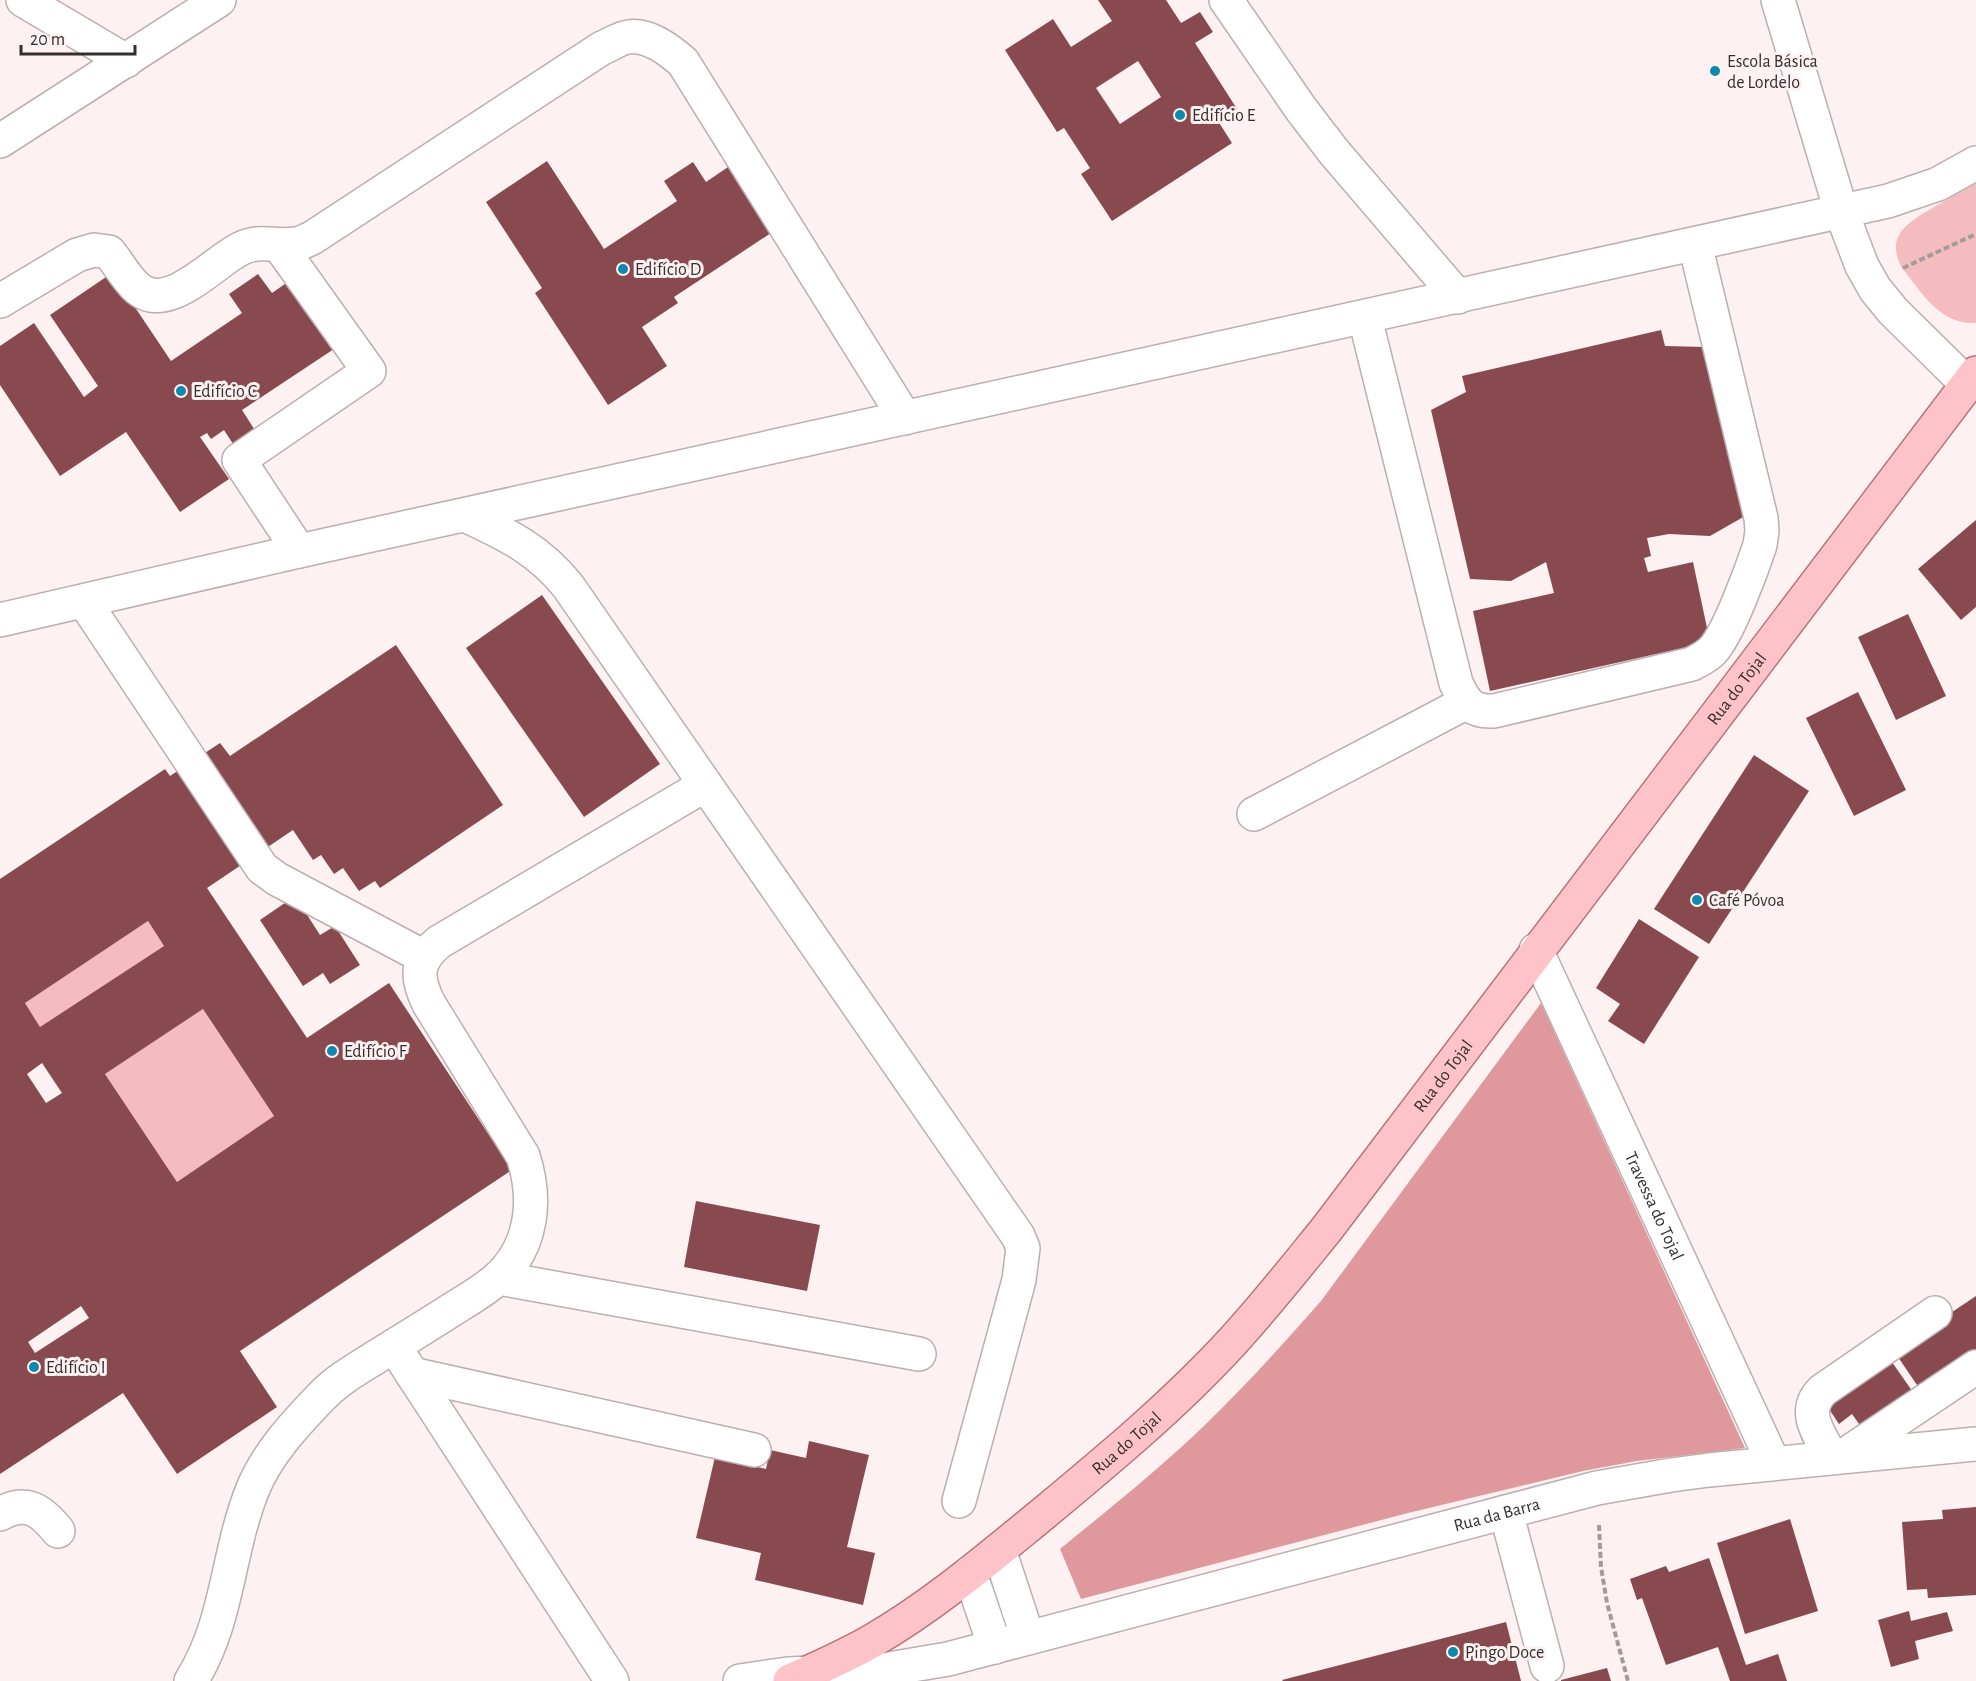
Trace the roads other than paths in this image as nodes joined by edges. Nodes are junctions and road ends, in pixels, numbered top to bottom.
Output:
1 (23, 0) edge
2 (219, 0) edge
3 (1226, 0) edge
4 (1778, 0) edge
5 (126, 61) junction
6 (0, 141) edge
7 (1976, 163) edge
8 (1841, 211) junction
9 (1695, 244) junction
10 (279, 245) junction
11 (1458, 297) junction
12 (0, 301) edge
13 (1365, 318) junction
14 (1972, 378) edge
15 (905, 418) junction
16 (467, 516) junction
17 (299, 551) junction
18 (84, 601) junction
19 (0, 620) edge
20 (1467, 702) junction
21 (705, 785) junction
22 (1254, 814) dead end
23 (1536, 950) junction
24 (423, 957) junction
25 (499, 1278) junction
26 (1935, 1313) dead end
27 (394, 1346) junction
28 (919, 1354) dead end
29 (1976, 1367) edge
30 (412, 1374) junction
31 (1976, 1444) edge
32 (754, 1450) dead end
33 (1838, 1457) junction
34 (1773, 1462) junction
35 (958, 1501) dead end
36 (1506, 1512) junction
37 (0, 1514) edge
38 (58, 1531) dead end
39 (999, 1550) junction
40 (970, 1573) junction
41 (1028, 1638) junction
42 (995, 1647) junction
43 (1546, 1666) dead end
44 (798, 1677) edge
45 (191, 1681) edge
46 (612, 1681) edge
47 (740, 1681) edge

1 - 5 street
2 - 5 street
3 - 11 street
4 - 8 street
5 - 6 street
7 - 8 street
8 - 9 street
8 - 14 street
9 - 11 street
9 - 20 street
10 - 12 street
10 - 15 street
10 - 17 street
11 - 13 street
13 - 15 street
13 - 20 street
14 - 23 main road, Rua do Tojal
15 - 16 street
16 - 17 street
16 - 21 street
17 - 18 street
18 - 19 street
18 - 24 street
20 - 22 street
21 - 24 street
21 - 35 street
23 - 34 street, Travessa do Tojal
23 - 39 main road, Rua do Tojal
24 - 25 street
25 - 27 street
25 - 28 street
26 - 33 street
27 - 30 street
27 - 45 street
29 - 33 street
30 - 32 street
30 - 46 street
31 - 33 street, Rua da Barra
33 - 34 street, Rua da Barra
34 - 36 street, Rua da Barra
36 - 41 street, Rua da Barra
36 - 43 street
37 - 38 street
39 - 40 main road, Rua do Tojal
39 - 41 street
40 - 42 street
40 - 44 main road, Rua do Tojal
41 - 42 street, Rua da Barra
42 - 44 street, Rua da Barra
44 - 47 street, Rua da Barra

